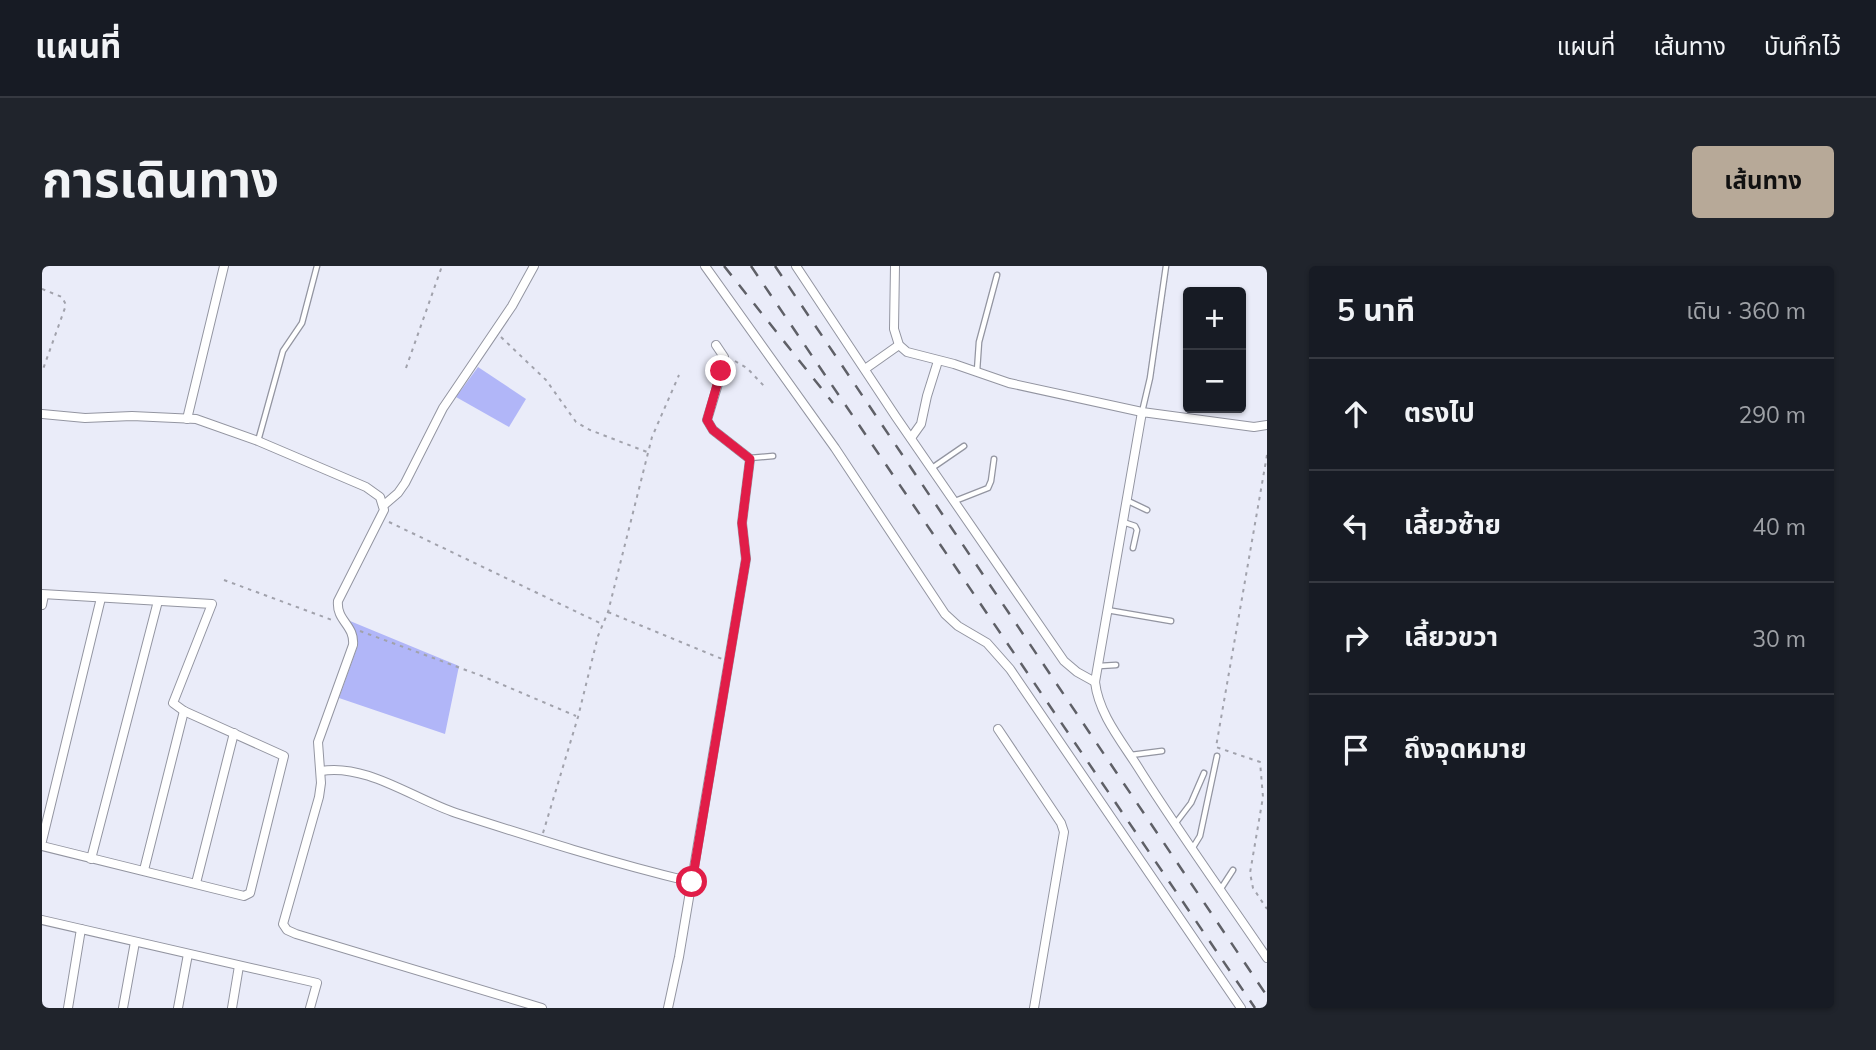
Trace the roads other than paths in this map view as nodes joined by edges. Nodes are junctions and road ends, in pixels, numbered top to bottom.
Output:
1 (224, 266) edge
2 (317, 266) edge
3 (534, 266) edge
4 (705, 266) edge
5 (796, 266) edge
6 (895, 266) edge
7 (1166, 266) edge
8 (997, 275) dead end
9 (716, 345) dead end
10 (899, 345) junction
11 (939, 361) junction
12 (865, 369) junction
13 (977, 372) junction
14 (1142, 412) junction
15 (42, 414) edge
16 (187, 419) junction
17 (1267, 425) edge
18 (911, 438) junction
19 (258, 440) junction
20 (964, 446) dead end
21 (773, 456) dead end
22 (750, 459) junction
23 (993, 459) dead end
24 (932, 468) junction
25 (1126, 500) junction
26 (955, 501) junction
27 (384, 505) junction
28 (1147, 510) dead end
29 (1122, 521) junction
30 (1133, 548) dead end
31 (43, 595) edge
32 (101, 598) junction
33 (158, 601) junction
34 (42, 605) edge
35 (1107, 610) junction
36 (1171, 621) dead end
37 (1116, 665) dead end
38 (1098, 666) junction
39 (1096, 682) junction
40 (184, 711) junction
41 (998, 729) dead end
42 (233, 733) junction
43 (1162, 751) dead end
44 (1130, 755) junction
45 (1217, 756) dead end
46 (321, 771) junction
47 (1204, 774) dead end
48 (1174, 825) junction
49 (42, 844) edge
50 (1191, 850) junction
51 (91, 859) junction
52 (144, 870) junction
53 (1233, 870) dead end
54 (692, 882) junction
55 (196, 883) junction
56 (1220, 890) junction
57 (42, 920) edge
58 (82, 929) junction
59 (135, 942) junction
60 (188, 954) junction
61 (1267, 958) edge
62 (239, 965) junction
63 (68, 1008) edge
64 (123, 1008) edge
65 (178, 1008) edge
66 (232, 1008) edge
67 (310, 1008) edge
68 (542, 1008) edge
69 (668, 1008) edge
70 (1034, 1008) edge
71 (1241, 1008) edge

1 - 16 street
2 - 19 lane
3 - 27 street
4 - 71 street
5 - 12 street
6 - 10 street
7 - 14 lane
8 - 13 lane
9 - 22 street
10 - 11 street
10 - 12 street
11 - 13 street
11 - 18 street
12 - 18 street
13 - 14 street
14 - 17 street
14 - 25 street
15 - 16 street
16 - 19 street
18 - 24 street
19 - 27 street
20 - 24 lane
21 - 22 lane
22 - 54 street
23 - 26 lane
24 - 26 street
25 - 28 lane
25 - 29 street
26 - 39 street
27 - 46 street
29 - 30 lane
29 - 35 street
31 - 32 street
31 - 34 street
32 - 33 street
32 - 49 street
33 - 40 street
33 - 51 street
35 - 36 lane
35 - 38 street
37 - 38 lane
38 - 39 street
39 - 44 street
40 - 42 street
40 - 52 street
41 - 70 street
42 - 55 street
42 - 55 street
43 - 44 lane
44 - 48 street
45 - 50 lane
46 - 54 street
46 - 68 street
47 - 48 lane
48 - 50 street
49 - 51 street
50 - 56 street
51 - 52 street
52 - 55 street
53 - 56 lane
54 - 69 street
56 - 61 street
57 - 58 street
58 - 59 street
58 - 63 street
59 - 60 street
59 - 64 street
60 - 62 street
60 - 65 street
62 - 66 street
62 - 67 street

